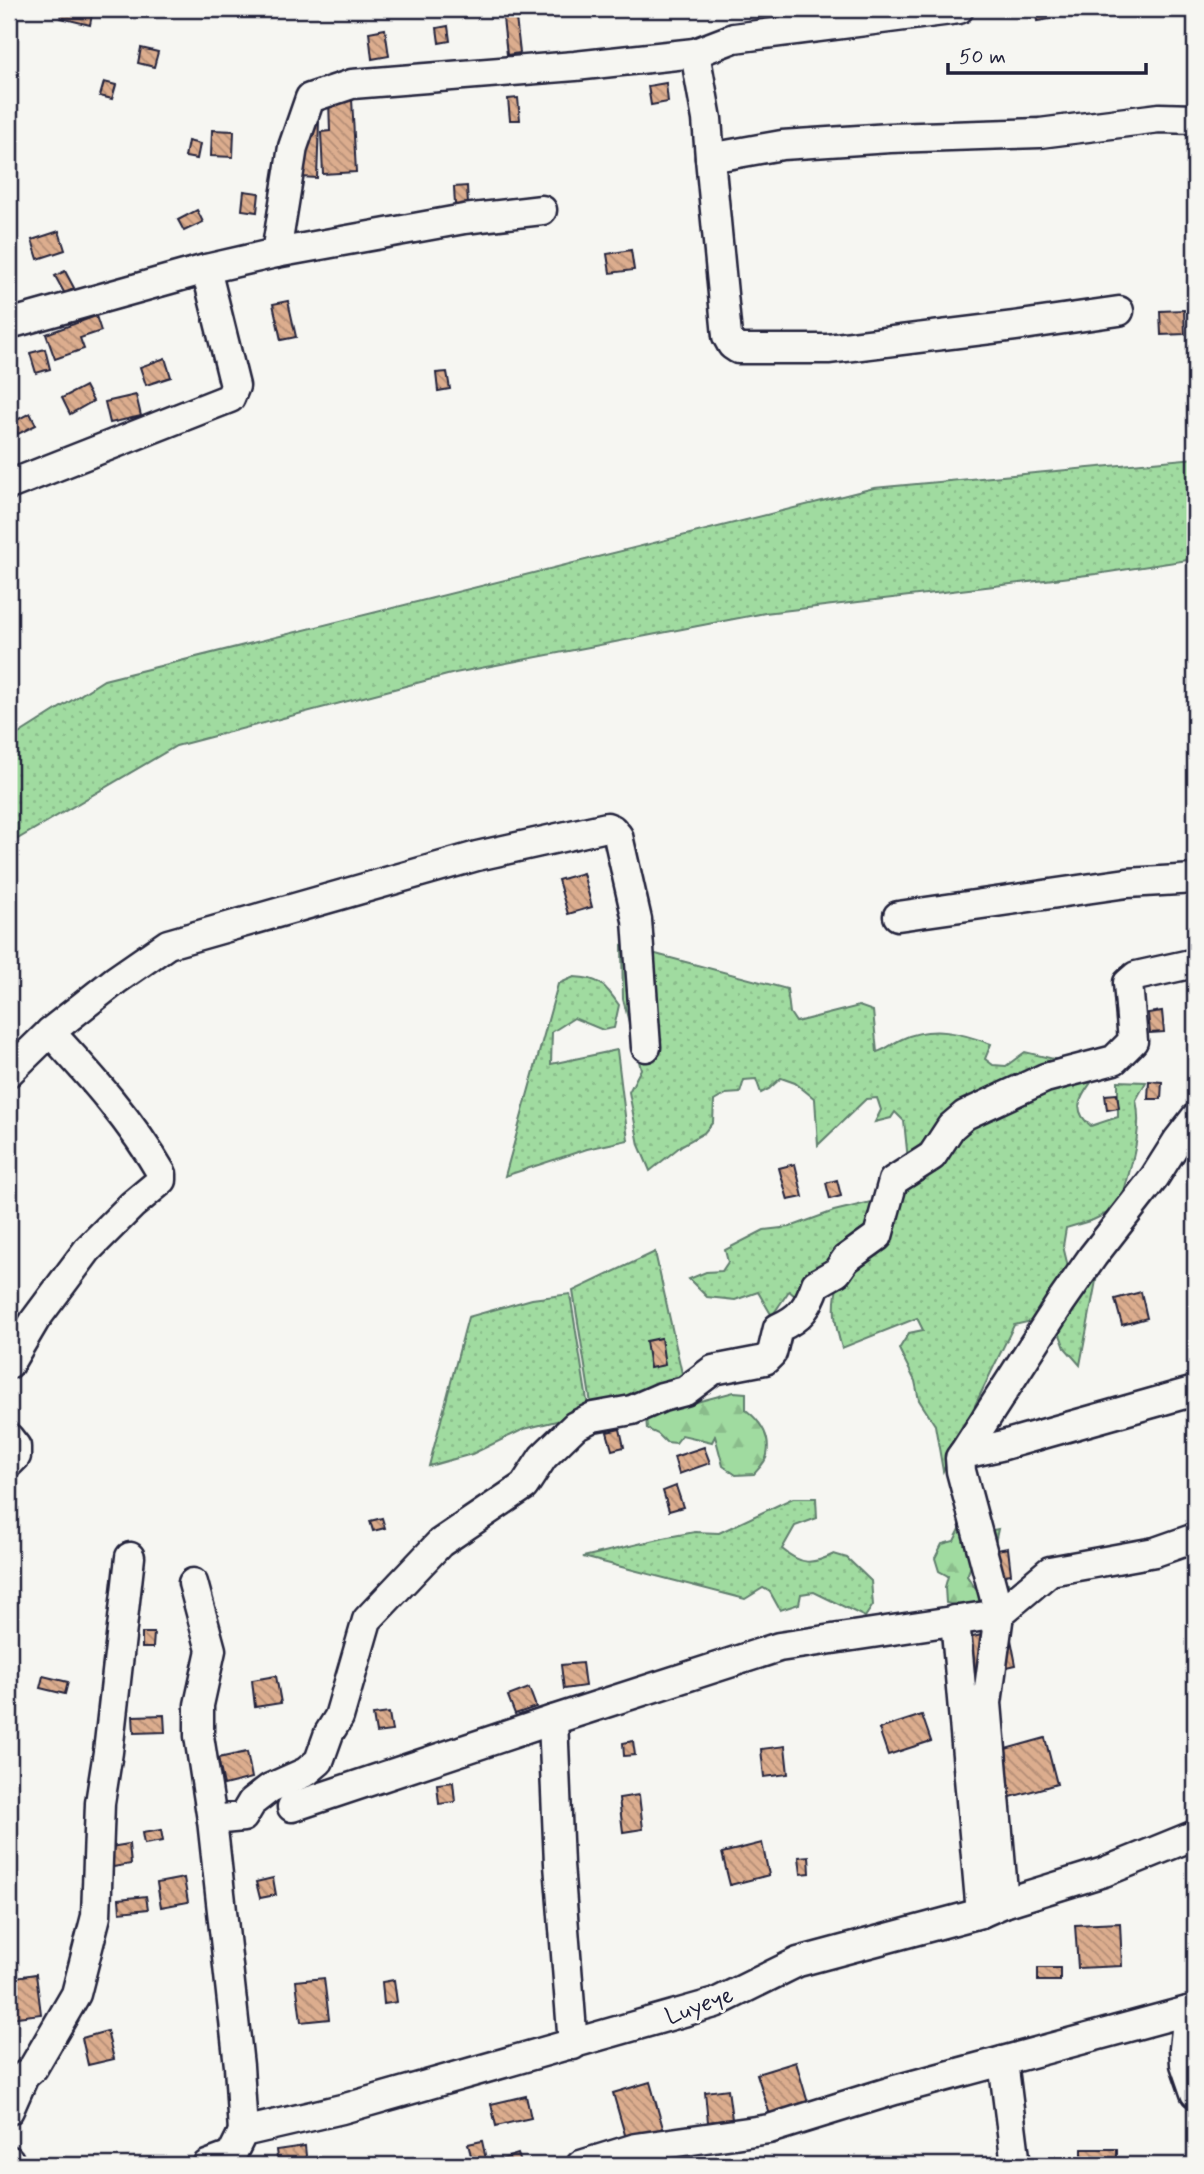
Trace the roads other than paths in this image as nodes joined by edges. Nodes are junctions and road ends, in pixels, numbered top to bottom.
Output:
1 (958, 9) edge
2 (695, 53) junction
3 (1195, 119) edge
4 (710, 158) junction
5 (541, 210) dead end
6 (276, 253) junction
7 (206, 269) junction
8 (1119, 311) dead end
9 (9, 324) edge
10 (9, 485) edge
11 (1195, 879) edge
12 (898, 915) dead end
13 (1195, 963) edge
14 (50, 1032) junction
15 (646, 1047) dead end
16 (9, 1072) edge
17 (1195, 1118) edge
18 (9, 1364) edge
19 (1195, 1391) edge
20 (9, 1438) edge
21 (963, 1454) junction
22 (9, 1463) edge
23 (1195, 1538) edge
24 (130, 1557) dead end
25 (193, 1583) dead end
26 (999, 1614) junction
27 (955, 1620) junction
28 (553, 1720) junction
29 (292, 1807) dead end
30 (212, 1820) junction
31 (1195, 1835) edge
32 (993, 1908) junction
33 (1192, 2010) edge
34 (573, 2045) junction
35 (1003, 2061) junction
36 (1195, 2093) edge
37 (9, 2110) edge
38 (243, 2132) junction
39 (9, 2160) edge
40 (10, 2165) edge
41 (207, 2165) edge
42 (581, 2165) edge
43 (1016, 2165) edge

1 - 2 street
2 - 4 street
2 - 6 street
3 - 4 street
4 - 8 street
5 - 6 street
6 - 7 street
7 - 9 street
7 - 10 street
11 - 12 street
13 - 30 street
14 - 15 street
14 - 16 street
14 - 18 street
17 - 21 street
19 - 21 street
20 - 22 street
21 - 26 street
23 - 26 street
24 - 37 street
25 - 30 street
26 - 27 street
26 - 32 street
27 - 28 street
27 - 32 street
28 - 29 street
28 - 34 street
30 - 38 street
31 - 32 street, Luyeye
32 - 34 street, Luyeye
33 - 35 street
33 - 36 street
34 - 38 street, Luyeye
35 - 42 street
35 - 43 street
38 - 41 street
39 - 40 street

